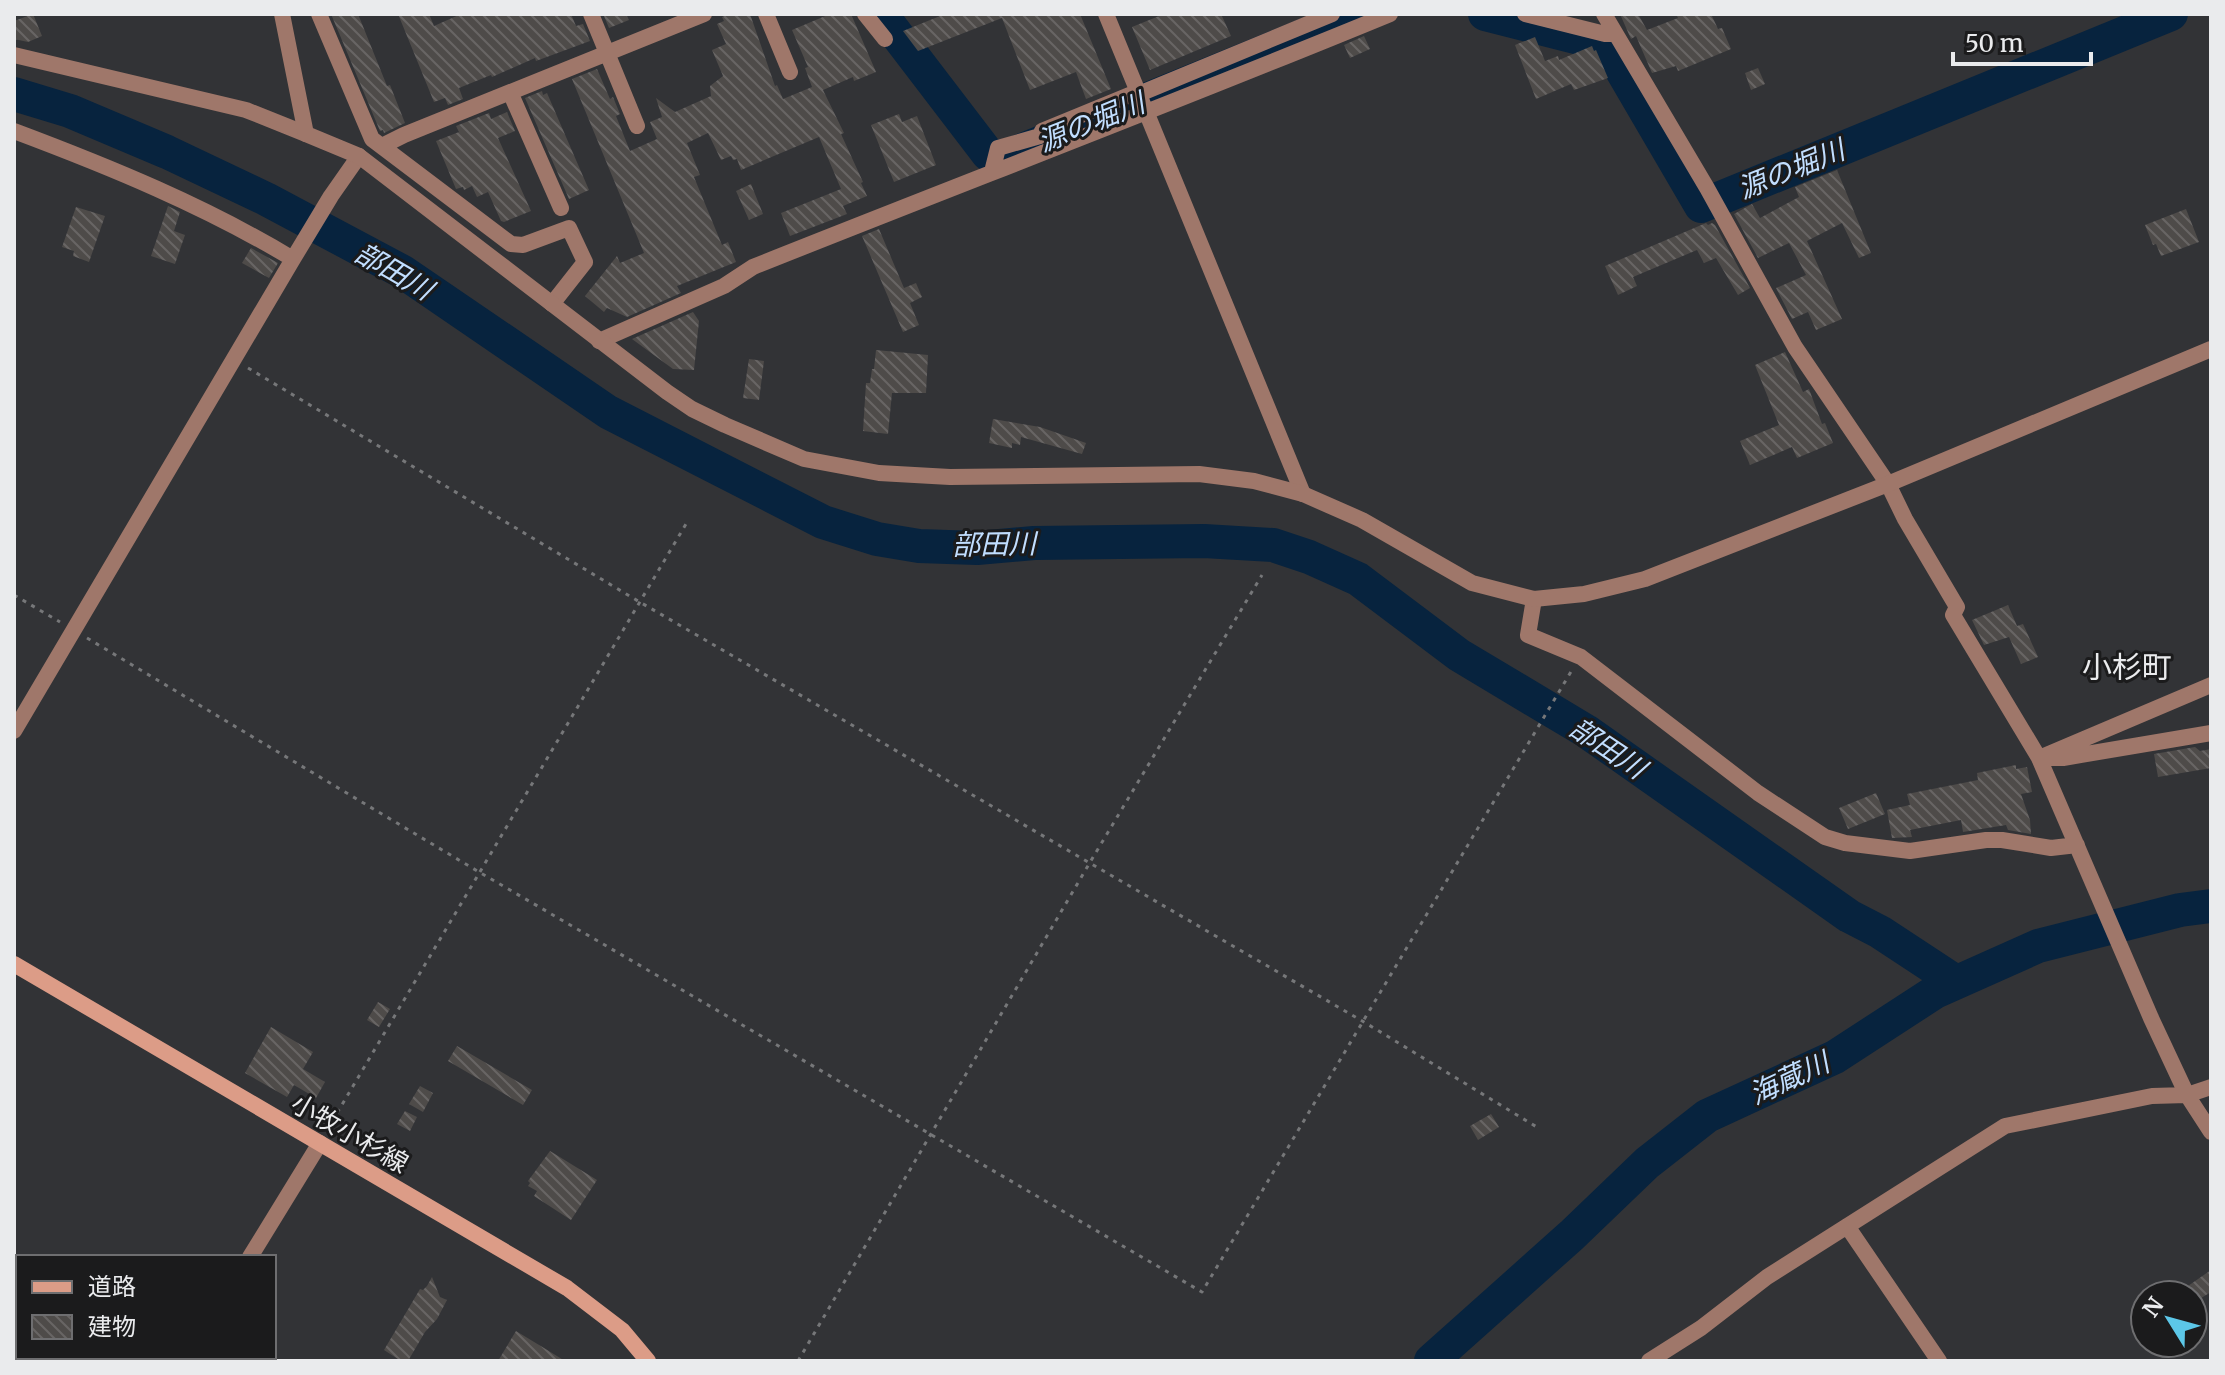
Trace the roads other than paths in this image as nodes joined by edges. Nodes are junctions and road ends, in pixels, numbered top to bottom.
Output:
1 (282, 14) edge
2 (319, 14) edge
3 (591, 14) edge
4 (704, 14) edge
5 (766, 14) edge
6 (865, 14) edge
7 (1106, 14) edge
8 (1332, 14) edge
9 (1390, 14) edge
10 (1525, 14) edge
11 (1604, 14) edge
12 (1615, 34) junction
13 (885, 39) dead end
14 (607, 53) junction
15 (14, 55) edge
16 (790, 72) dead end
17 (510, 92) junction
18 (1138, 94) junction
19 (1146, 113) junction
20 (637, 126) dead end
21 (14, 131) edge
22 (306, 134) junction
23 (382, 146) junction
24 (359, 156) junction
25 (992, 172) junction
26 (561, 208) dead end
27 (297, 252) junction
28 (552, 304) junction
29 (599, 341) junction
30 (2211, 349) edge
31 (1888, 484) junction
32 (1303, 494) junction
33 (1534, 599) junction
34 (2211, 685) edge
35 (14, 731) edge
36 (2211, 733) edge
37 (2039, 758) junction
38 (2077, 848) junction
39 (14, 964) edge
40 (2211, 1087) edge
41 (2187, 1095) junction
42 (2211, 1132) edge
43 (320, 1143) junction
44 (1847, 1226) junction
45 (251, 1255) edge
46 (648, 1361) edge
47 (1649, 1361) edge
48 (1939, 1361) edge

1 - 22 street
2 - 23 street
3 - 14 street
4 - 14 street
5 - 16 street
6 - 13 street
7 - 18 street
8 - 18 street
9 - 19 street
10 - 12 street
11 - 12 street
12 - 31 street
14 - 17 street
14 - 20 street
15 - 22 street
17 - 23 street
17 - 26 street
18 - 19 street
18 - 25 street
19 - 25 street
19 - 32 street
21 - 27 street
22 - 24 street
23 - 28 street
24 - 27 street
24 - 28 street
25 - 29 street
27 - 35 street
28 - 29 street
29 - 32 street
30 - 31 street
31 - 33 street
31 - 37 street
32 - 33 street
33 - 38 street
34 - 37 street
36 - 37 street
37 - 38 street
38 - 41 street
39 - 43 main road, 小牧小杉線
40 - 41 street
41 - 42 street
41 - 44 street
43 - 45 street
43 - 46 main road, 小牧小杉線
44 - 47 street
44 - 48 street

